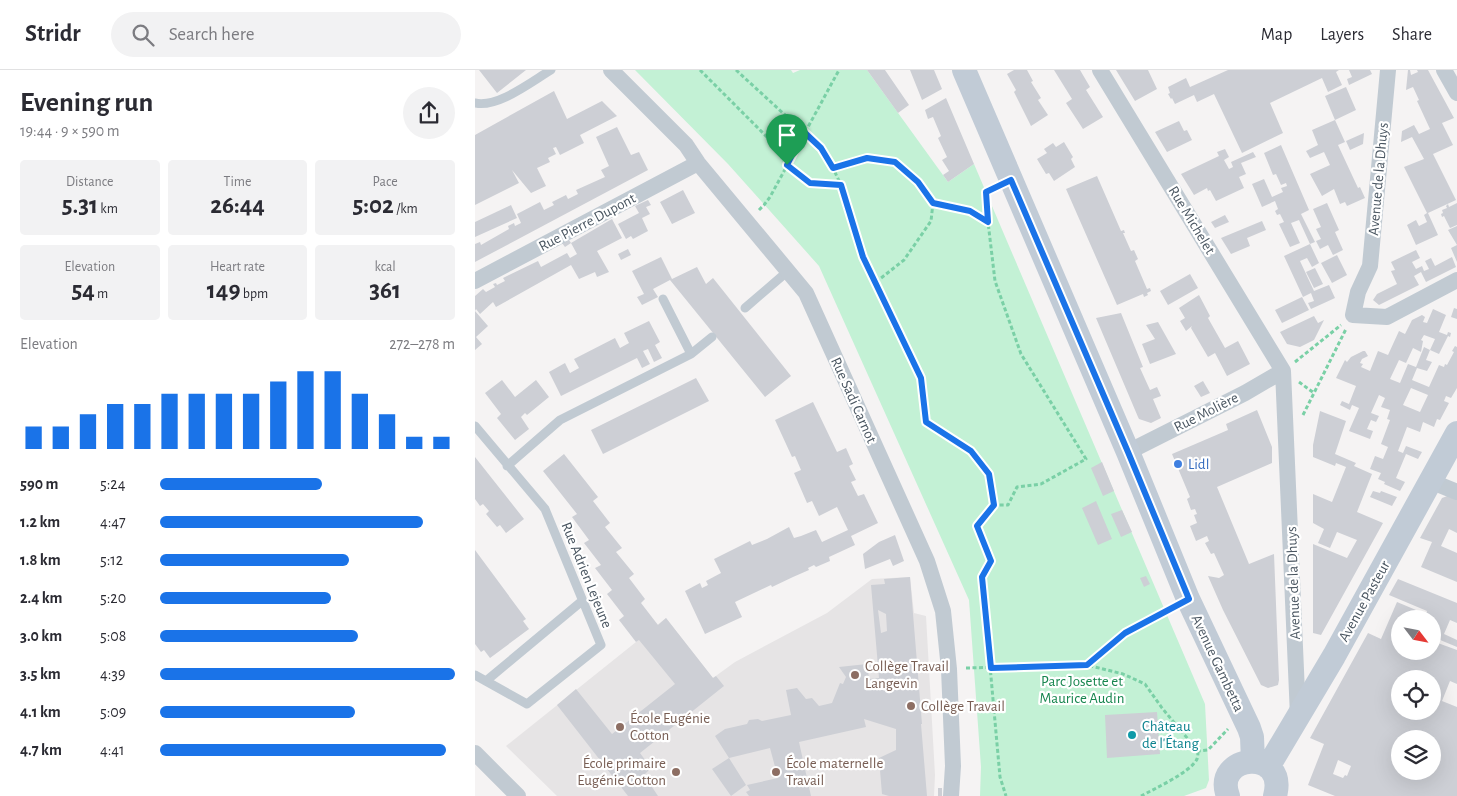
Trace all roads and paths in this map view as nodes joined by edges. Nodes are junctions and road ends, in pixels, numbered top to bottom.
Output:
1 (551, 70) edge
2 (611, 70) edge
3 (700, 70) edge
4 (736, 70) edge
5 (839, 70) edge
6 (964, 70) edge
7 (1100, 70) edge
8 (1389, 70) edge
9 (1444, 70) edge
10 (1457, 93) edge
11 (475, 103) edge
12 (804, 132) junction
13 (698, 163) junction
14 (787, 165) junction
15 (833, 168) junction
16 (1011, 180) junction
17 (841, 185) junction
18 (769, 196) dead end
19 (933, 203) junction
20 (988, 222) junction
21 (788, 272) junction
22 (1457, 280) edge
23 (475, 281) edge
24 (876, 282) junction
25 (663, 299) dead end
26 (745, 308) dead end
27 (1353, 315) junction
28 (712, 337) dead end
29 (691, 354) junction
30 (1283, 370) junction
31 (1314, 393) junction
32 (1303, 416) dead end
33 (475, 426) edge
34 (1457, 433) edge
35 (1128, 452) junction
36 (507, 466) junction
37 (1430, 481) junction
38 (1457, 492) edge
39 (994, 505) junction
40 (1189, 599) junction
41 (582, 601) junction
42 (1087, 665) junction
43 (991, 668) junction
44 (949, 669) junction
45 (475, 675) edge
46 (486, 681) junction
47 (1243, 715) junction
48 (1298, 719) junction
49 (1198, 751) junction
50 (475, 753) edge
51 (1261, 764) junction
52 (518, 796) edge
53 (951, 796) edge
54 (1006, 796) edge
55 (1141, 796) edge
56 (1229, 796) edge
57 (1275, 796) edge

1 - 11 lane
2 - 13 street, Rue Sadi Carnot
3 - 14 path
4 - 12 path
5 - 12 path
6 - 16 main road, Avenue Gambetta
7 - 30 street, Rue Michelet
8 - 27 street, Avenue de la Dhuys
9 - 10 street
12 - 14 path
12 - 15 path
13 - 21 street, Rue Sadi Carnot
13 - 23 street, Rue Pierre Dupont
14 - 17 path
14 - 18 path
15 - 17 path
15 - 19 path
16 - 20 path
16 - 35 main road, Avenue Gambetta
17 - 24 path
19 - 20 path
19 - 24 path
20 - 39 path
21 - 26 lane
21 - 44 street, Rue Sadi Carnot
22 - 27 street
24 - 39 path
25 - 29 lane
27 - 30 path
27 - 31 path
28 - 29 lane
29 - 36 lane
30 - 31 path
30 - 35 street, Rue Molière
30 - 48 street, Avenue de la Dhuys
31 - 32 path
33 - 36 lane, Rue Adrien Lejeune
34 - 37 main road, Avenue Pasteur
35 - 40 main road, Avenue Gambetta
36 - 41 lane, Rue Adrien Lejeune
37 - 38 street
37 - 48 main road, Avenue Pasteur
39 - 43 path
40 - 42 path
40 - 47 main road, Avenue Gambetta
41 - 46 lane
41 - 46 lane, Rue Adrien Lejeune
42 - 43 path
42 - 49 path
43 - 44 path
43 - 54 path
44 - 53 street, Rue Sadi Carnot
45 - 46 lane, Rue Adrien Lejeune
47 - 49 path
47 - 51 main road, Avenue Gambetta
48 - 51 main road, Avenue Pasteur
49 - 55 path
50 - 52 street
51 - 56 main road
51 - 57 main road, Avenue Gambetta

